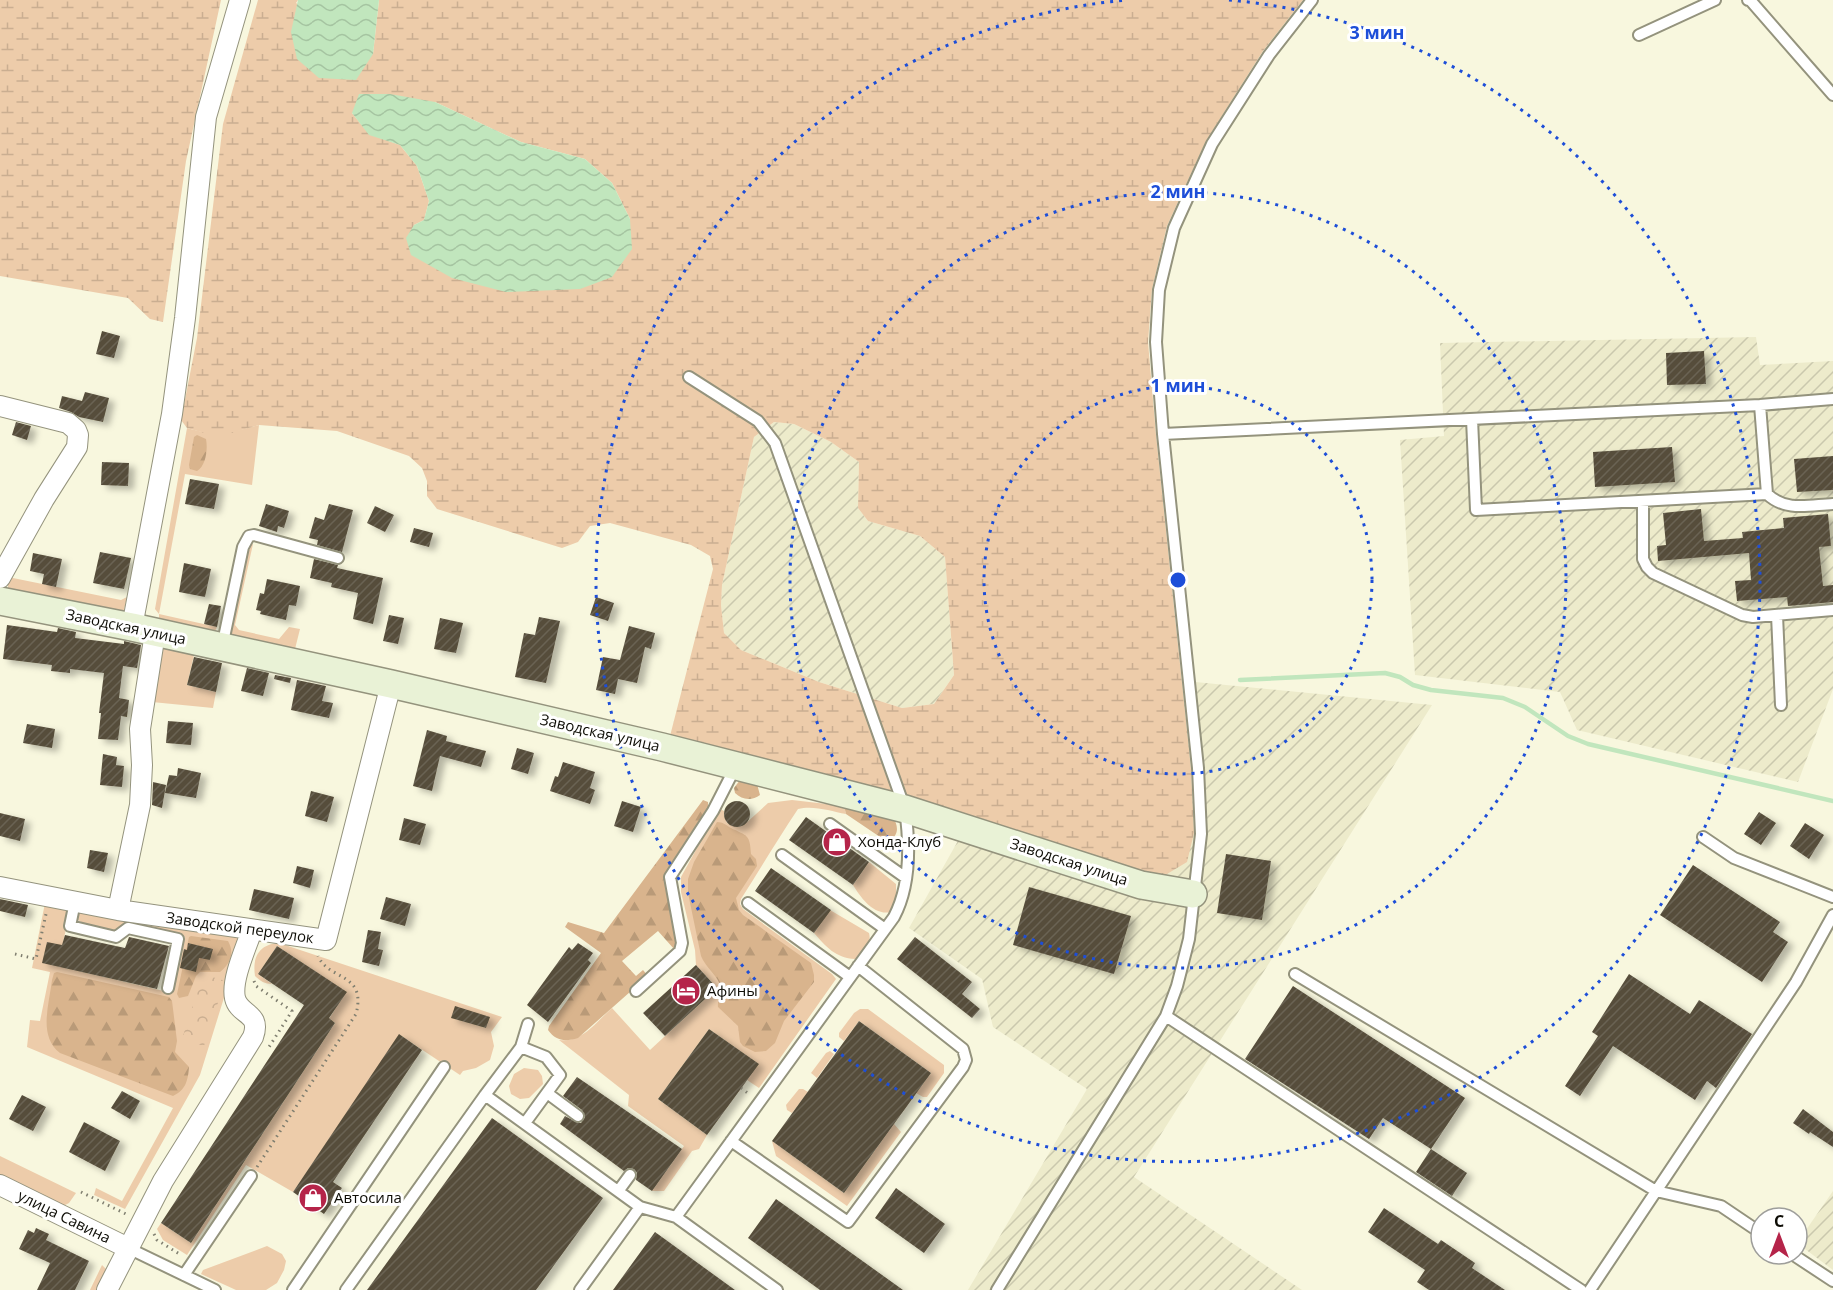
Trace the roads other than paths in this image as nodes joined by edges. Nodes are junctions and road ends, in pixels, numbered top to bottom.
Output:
1 (240, 0) edge
2 (1312, 0) edge
3 (1715, 0) edge
4 (1748, 0) edge
5 (1639, 35) dead end
6 (1833, 95) edge
7 (689, 377) dead end
8 (1833, 399) edge
9 (1760, 405) junction
10 (0, 406) edge
11 (1472, 419) junction
12 (1163, 434) junction
13 (1767, 494) junction
14 (1643, 501) junction
15 (1833, 504) edge
16 (338, 558) dead end
17 (0, 578) edge
18 (0, 601) edge
19 (1833, 610) edge
20 (1777, 615) junction
21 (143, 630) junction
22 (222, 647) junction
23 (391, 684) junction
24 (1781, 705) dead end
25 (736, 766) junction
26 (905, 809) junction
27 (830, 824) dead end
28 (1703, 837) dead end
29 (782, 855) dead end
30 (906, 878) junction
31 (0, 887) edge
32 (1193, 894) junction
33 (1833, 897) edge
34 (75, 902) junction
35 (748, 903) dead end
36 (118, 910) junction
37 (1833, 915) edge
38 (885, 929) junction
39 (252, 930) junction
40 (858, 966) junction
41 (1294, 974) dead end
42 (850, 977) junction
43 (168, 988) dead end
44 (636, 991) dead end
45 (1166, 1016) junction
46 (528, 1024) dead end
47 (521, 1047) junction
48 (444, 1066) dead end
49 (547, 1093) junction
50 (485, 1095) junction
51 (578, 1116) dead end
52 (525, 1123) junction
53 (731, 1141) junction
54 (630, 1175) dead end
55 (251, 1176) road end
56 (0, 1185) edge
57 (619, 1190) junction
58 (1656, 1191) junction
59 (640, 1207) junction
60 (676, 1217) junction
61 (1749, 1225) edge
62 (128, 1248) junction
63 (1809, 1265) edge
64 (184, 1275) junction
65 (1833, 1281) edge
66 (107, 1290) edge
67 (215, 1290) edge
68 (293, 1290) edge
69 (346, 1290) edge
70 (580, 1290) edge
71 (777, 1290) edge
72 (997, 1290) edge
73 (1581, 1290) edge
74 (1590, 1290) edge

1 - 21 street
2 - 12 lane
3 - 5 lane
4 - 6 lane
7 - 26 lane
8 - 9 lane
9 - 11 lane
9 - 13 lane
10 - 17 street
11 - 12 lane
11 - 14 lane
12 - 32 lane
13 - 14 lane
13 - 15 lane
14 - 20 lane
16 - 22 lane
18 - 21 street, Заводская улица
19 - 20 lane
20 - 24 lane
21 - 22 street, Заводская улица
21 - 36 street
22 - 23 street, Заводская улица
23 - 25 street, Заводская улица
23 - 39 street, Заводской переулок
25 - 26 street, Заводская улица
25 - 44 lane
26 - 30 lane
26 - 32 street, Заводская улица
27 - 30 lane
28 - 33 lane
29 - 38 lane
30 - 38 lane
31 - 34 street, Заводской переулок
32 - 45 lane
34 - 36 street, Заводской переулок
34 - 43 lane
35 - 42 lane
36 - 39 street, Заводской переулок
37 - 58 lane
38 - 40 lane
39 - 62 street
40 - 42 lane
40 - 53 lane
41 - 58 lane
42 - 53 lane
45 - 72 lane
45 - 73 lane
46 - 47 lane
47 - 49 lane
47 - 50 lane
48 - 68 lane
49 - 51 lane
49 - 52 lane
50 - 52 lane
50 - 69 lane
52 - 57 lane
53 - 60 lane
54 - 57 lane
55 - 64 lane
56 - 62 street, улица Савина
57 - 59 lane
58 - 61 lane
58 - 74 lane
59 - 60 lane
59 - 70 lane
60 - 71 lane
62 - 64 lane
62 - 66 street
63 - 65 lane
64 - 67 lane

